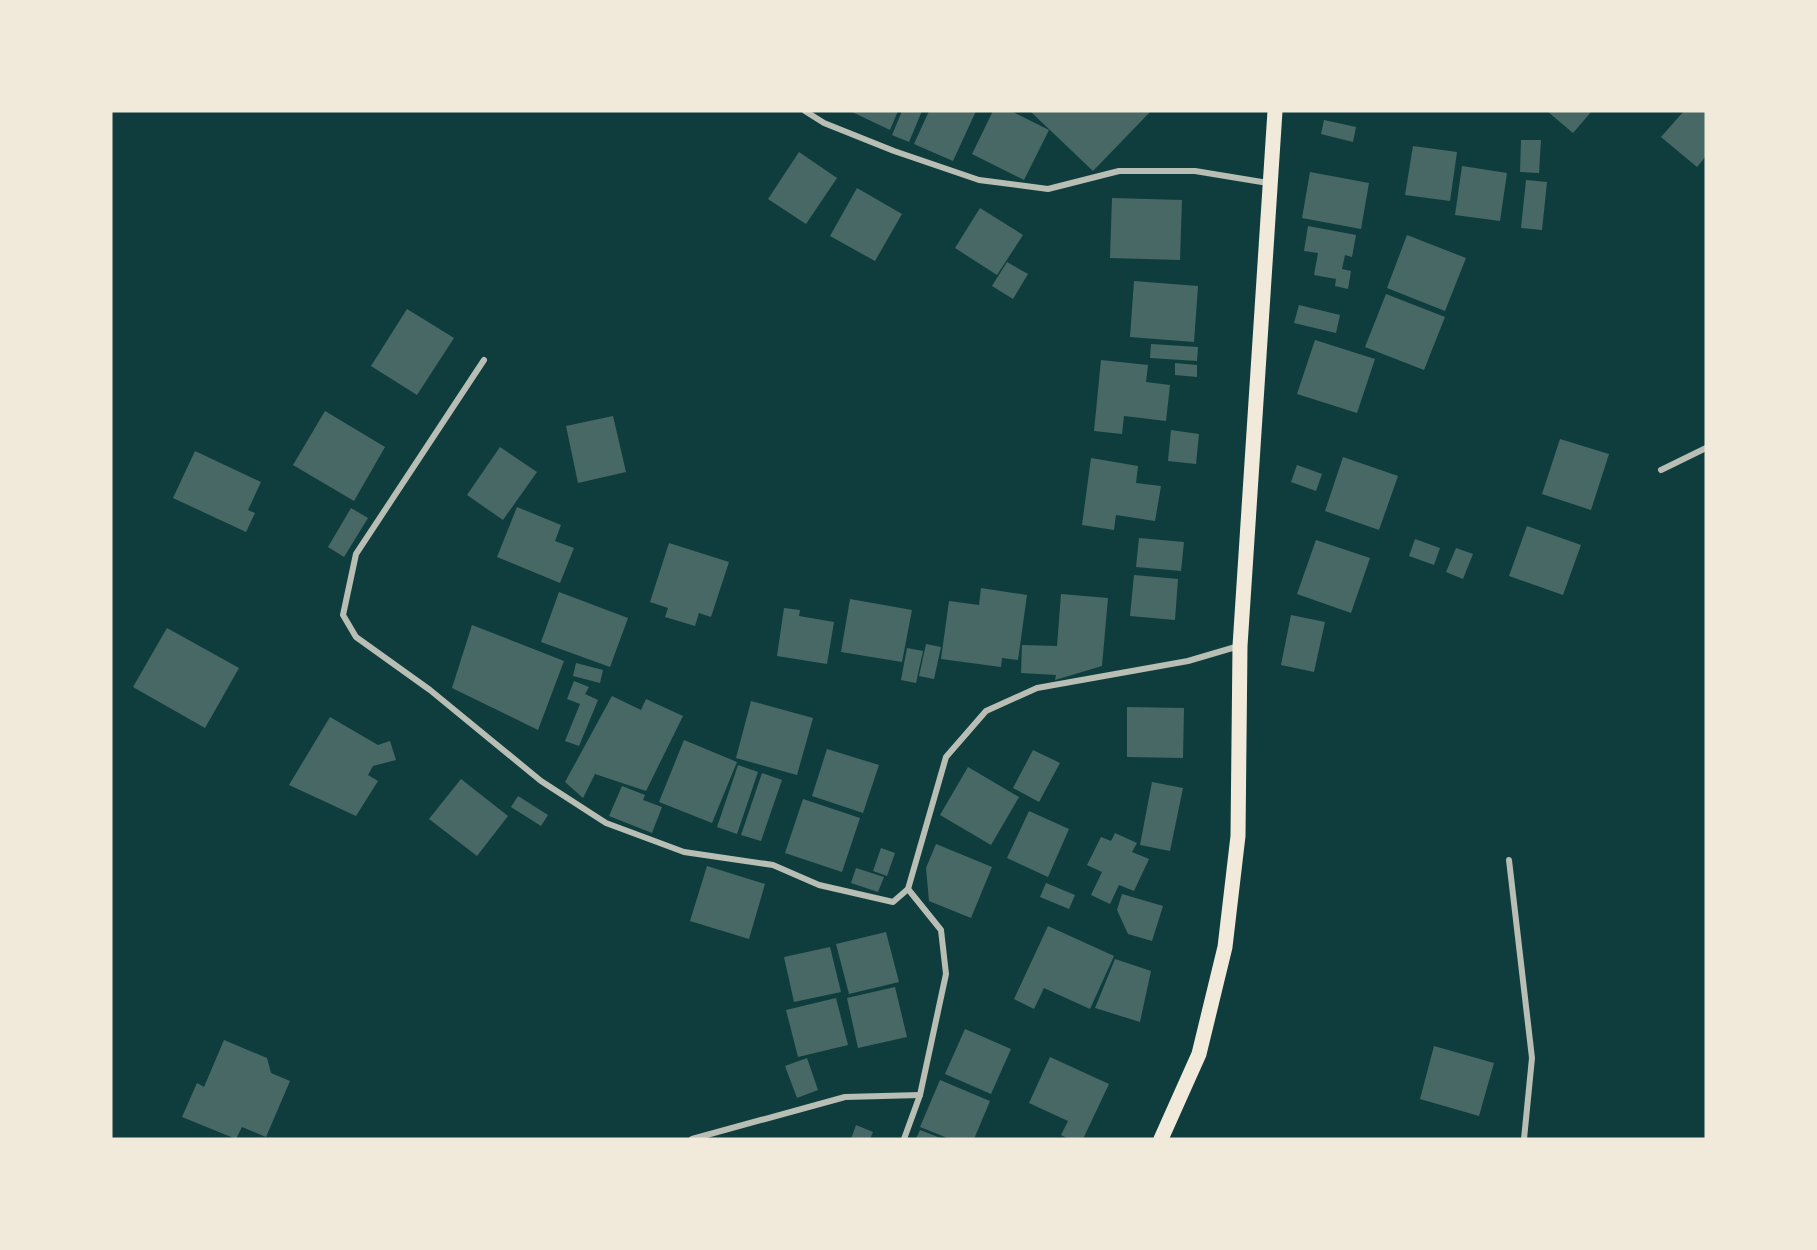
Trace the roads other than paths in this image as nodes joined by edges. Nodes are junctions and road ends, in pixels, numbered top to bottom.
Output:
1 (805, 111) edge
2 (1275, 111) edge
3 (1268, 183) junction
4 (484, 360) dead end
5 (1706, 448) edge
6 (1661, 470) dead end
7 (1240, 646) junction
8 (1509, 860) dead end
9 (908, 889) junction
10 (920, 1095) junction
11 (692, 1139) edge
12 (904, 1139) edge
13 (1161, 1139) edge
14 (1524, 1139) edge

1 - 3 street
2 - 3 main road
3 - 7 main road
4 - 9 street
5 - 6 street
7 - 9 street
7 - 13 main road
8 - 14 street
9 - 10 street
10 - 11 street
10 - 12 street

